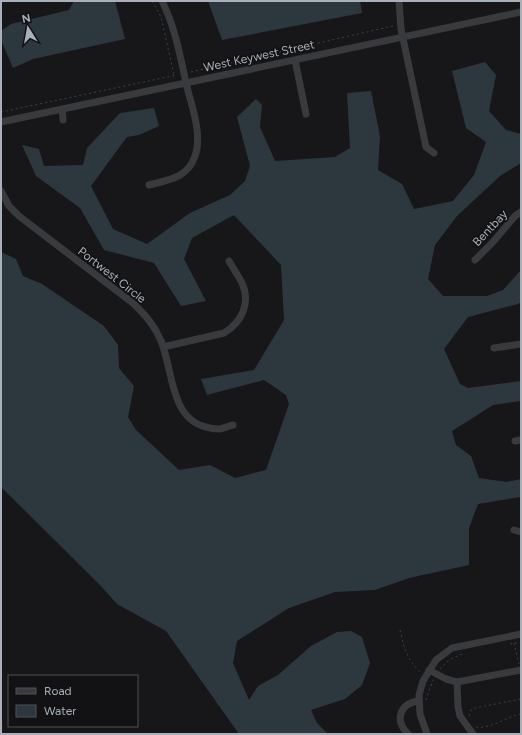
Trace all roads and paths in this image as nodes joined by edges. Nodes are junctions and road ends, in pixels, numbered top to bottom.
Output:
1 (152, 1) edge
2 (162, 1) edge
3 (398, 1) edge
4 (521, 12) edge
5 (401, 25) junction
6 (403, 37) junction
7 (295, 60) junction
8 (184, 74) junction
9 (175, 76) junction
10 (186, 83) junction
11 (62, 109) junction
12 (1, 112) edge
13 (306, 114) dead end
14 (64, 120) dead end
15 (1, 122) edge
16 (434, 153) dead end
17 (149, 185) dead end
18 (1, 191) edge
19 (521, 212) edge
20 (475, 260) dead end
21 (229, 261) dead end
22 (521, 344) edge
23 (164, 347) junction
24 (494, 348) dead end
25 (233, 425) dead end
26 (400, 630) dead end
27 (521, 635) edge
28 (521, 642) edge
29 (514, 643) junction
30 (507, 644) dead end
31 (467, 652) dead end
32 (429, 670) junction
33 (521, 670) edge
34 (422, 674) dead end
35 (436, 674) junction
36 (457, 682) junction
37 (521, 699) edge
38 (422, 701) junction
39 (521, 714) edge
40 (468, 718) dead end
41 (472, 726) dead end
42 (408, 734) edge
43 (427, 734) edge
44 (473, 734) edge

1 - 9 path
2 - 8 street
3 - 5 street
4 - 6 street, West Keywest Street
5 - 6 street
5 - 8 path
6 - 7 street, West Keywest Street
6 - 16 street
7 - 10 street, West Keywest Street
7 - 13 street
8 - 9 path
8 - 10 street
9 - 12 path
10 - 11 street, West Keywest Street
10 - 17 street
11 - 14 street
11 - 15 street, West Keywest Street
18 - 23 street, Portwest Circle
19 - 20 street, Bentbay
21 - 23 street
22 - 24 street
23 - 25 street, Portwest Circle
26 - 34 path
27 - 32 street
28 - 29 path
29 - 30 path
29 - 33 path
31 - 35 path
32 - 35 street
32 - 38 street
33 - 36 street
35 - 36 street
35 - 38 path
36 - 44 street
37 - 40 path
38 - 42 street
38 - 43 street
39 - 41 path

